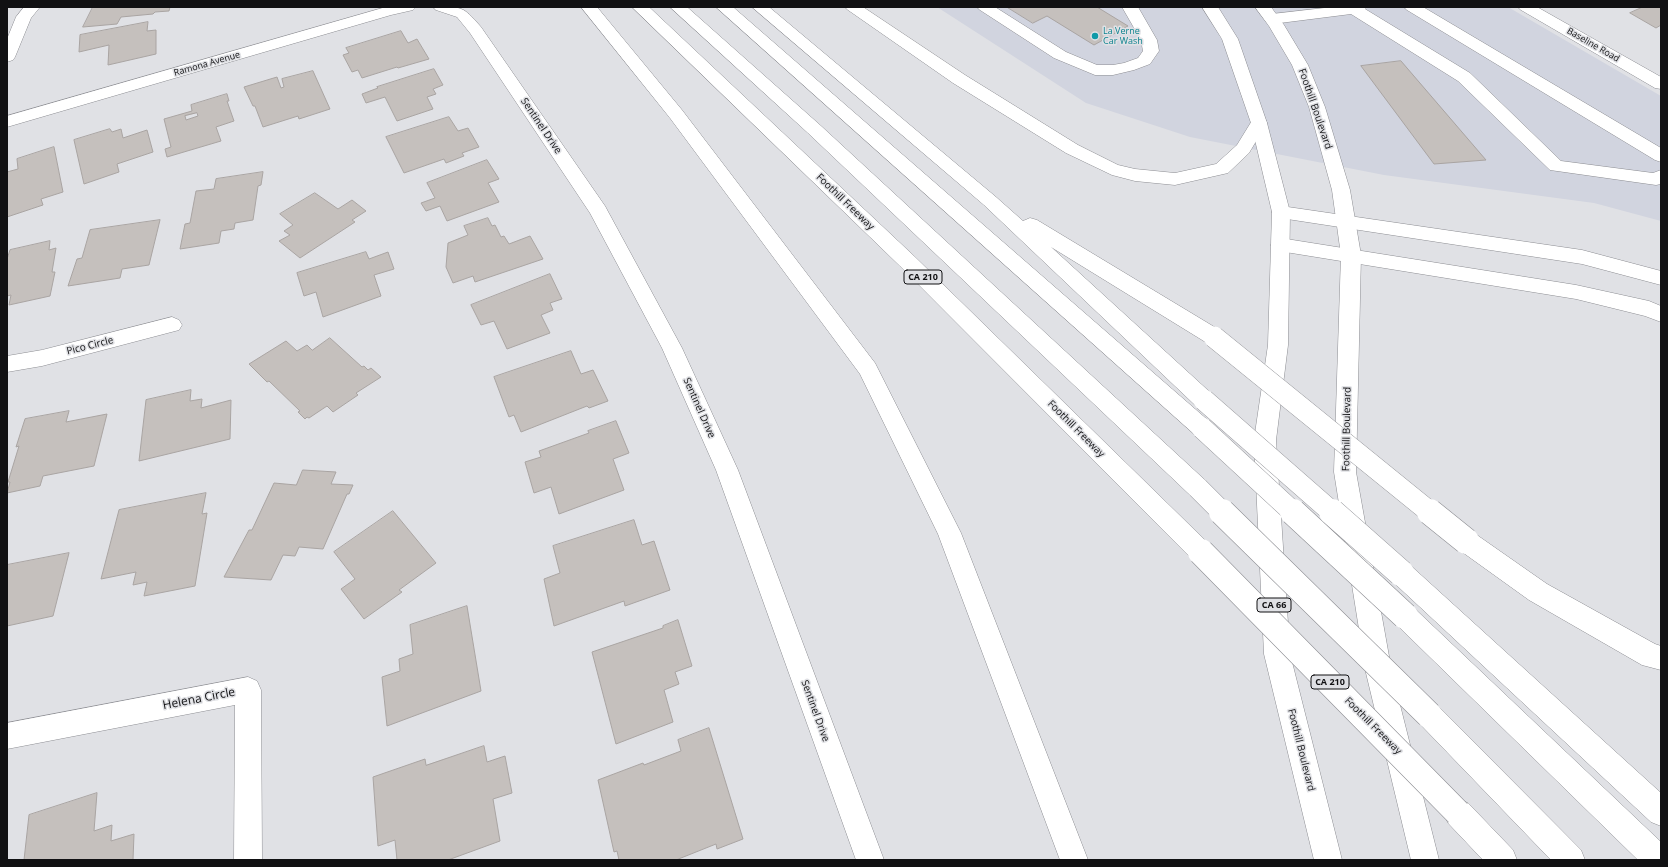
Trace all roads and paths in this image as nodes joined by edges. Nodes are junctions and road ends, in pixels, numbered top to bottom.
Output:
1 (32, 7) edge
2 (408, 7) edge
3 (441, 7) edge
4 (589, 7) edge
5 (640, 7) edge
6 (678, 7) edge
7 (724, 7) edge
8 (760, 7) edge
9 (853, 7) edge
10 (985, 7) edge
11 (1130, 7) edge
12 (1210, 7) edge
13 (1412, 7) edge
14 (1526, 7) edge
15 (1356, 8) edge
16 (1268, 13) edge
17 (7, 57) edge
18 (1661, 84) edge
19 (7, 122) edge
20 (1259, 123) junction
21 (1661, 156) edge
22 (1661, 176) edge
23 (990, 201) junction
24 (1281, 212) junction
25 (1346, 222) junction
26 (1280, 245) junction
27 (1351, 255) junction
28 (1661, 278) edge
29 (1661, 314) edge
30 (172, 325) dead end
31 (7, 364) edge
32 (1661, 658) edge
33 (7, 736) edge
34 (1661, 812) edge
35 (248, 860) edge
36 (870, 860) edge
37 (1074, 860) edge
38 (1328, 860) edge
39 (1425, 860) edge
40 (1503, 860) edge
41 (1571, 860) edge
42 (1659, 860) edge

1 - 17 main road
2 - 19 main road, Ramona Avenue
3 - 36 main road, Sentinel Drive
4 - 37 main road
5 - 40 main road, Foothill Freeway / CA 210, bridge
6 - 41 main road, bridge
7 - 42 main road, bridge
8 - 23 main road
9 - 20 main road
10 - 11 main road
12 - 20 main road, Foothill Boulevard
13 - 21 main road
14 - 18 main road, Baseline Road
15 - 16 main road
15 - 22 main road
16 - 25 main road, Foothill Boulevard
20 - 24 main road, Foothill Boulevard
23 - 32 main road, bridge
23 - 34 main road, bridge
24 - 25 main road
24 - 26 main road, Foothill Boulevard / CA 66
25 - 27 main road, Foothill Boulevard
25 - 28 main road
26 - 27 main road
26 - 38 main road, Foothill Boulevard / CA 66
27 - 29 main road
27 - 39 main road, Foothill Boulevard
30 - 31 main road, Pico Circle
33 - 35 main road, Helena Circle

